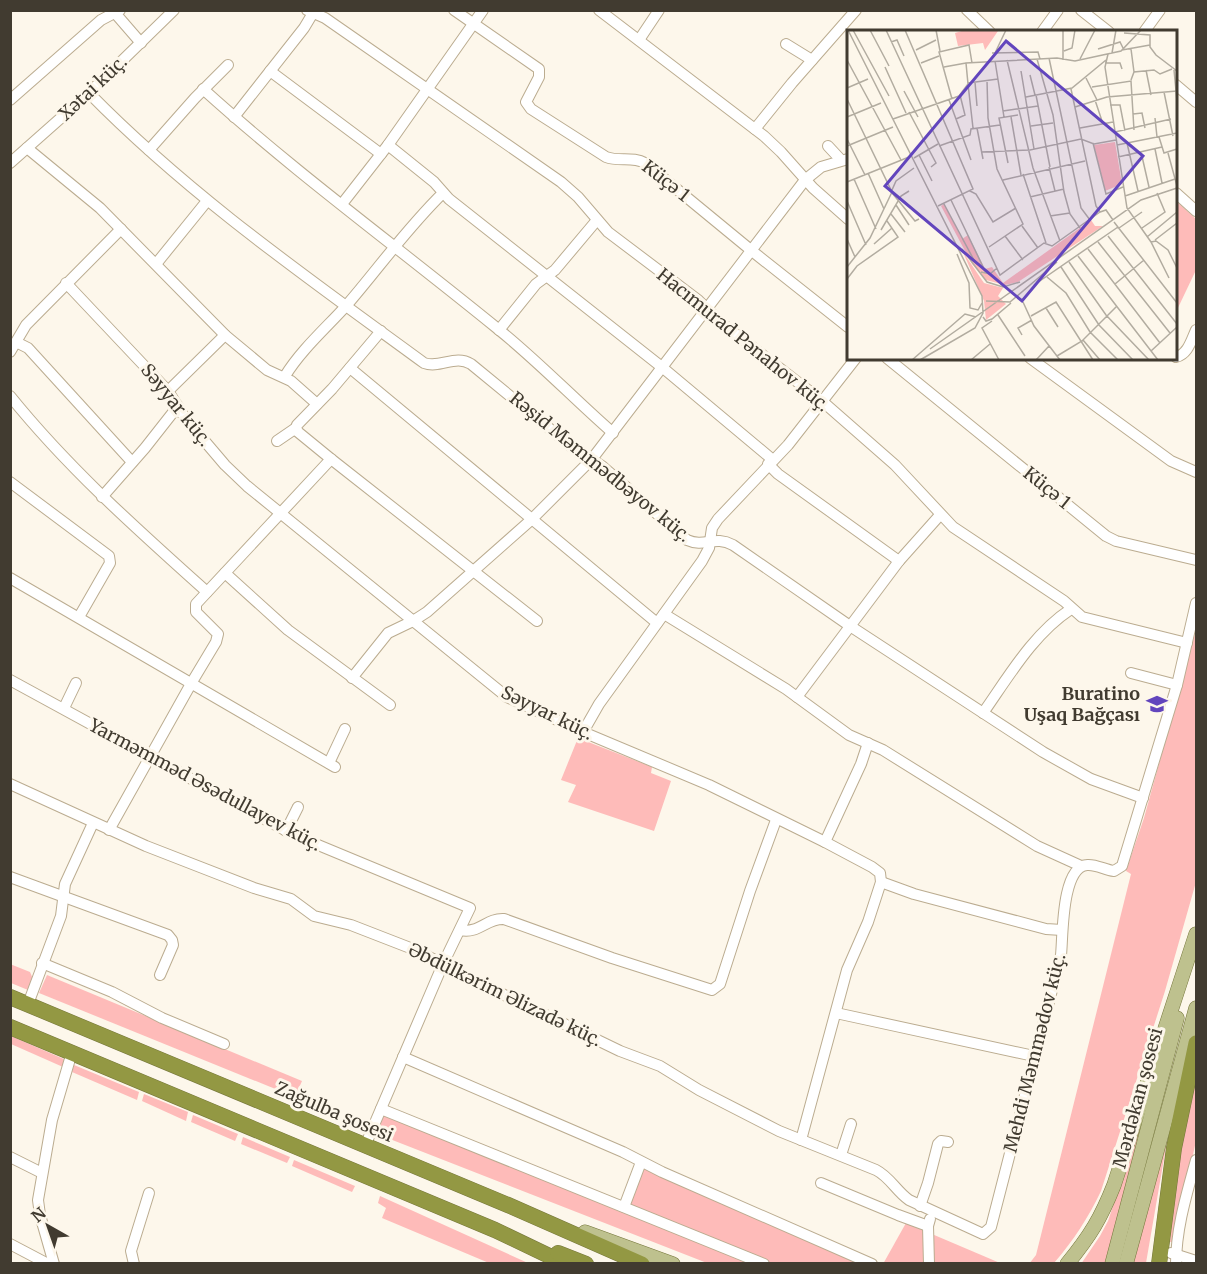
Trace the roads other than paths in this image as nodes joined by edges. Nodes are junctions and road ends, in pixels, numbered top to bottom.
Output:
1 (174, 10) edge
2 (454, 10) edge
3 (483, 10) edge
4 (599, 10) edge
5 (659, 10) edge
6 (856, 10) edge
7 (967, 10) edge
8 (1058, 10) edge
9 (1081, 10) edge
10 (1160, 10) edge
11 (117, 12) edge
12 (310, 12) edge
13 (474, 24) junction
14 (988, 30) edge
15 (1043, 30) edge
16 (1106, 30) edge
17 (1145, 30) edge
18 (639, 40) junction
19 (141, 43) junction
20 (786, 44) dead end
21 (812, 60) junction
22 (228, 65) dead end
23 (270, 71) junction
24 (1177, 86) edge
25 (203, 89) junction
26 (427, 90) junction
27 (88, 93) junction
28 (10, 100) edge
29 (1197, 102) edge
30 (234, 117) junction
31 (755, 129) junction
32 (828, 146) dead end
33 (27, 148) junction
34 (385, 149) junction
35 (149, 150) junction
36 (844, 160) edge
37 (11, 162) edge
38 (805, 180) junction
39 (443, 193) junction
40 (1177, 194) edge
41 (207, 201) junction
42 (342, 204) junction
43 (1197, 211) edge
44 (847, 217) edge
45 (597, 220) junction
46 (121, 229) junction
47 (394, 248) junction
48 (752, 251) junction
49 (156, 264) junction
50 (547, 276) junction
51 (66, 283) junction
52 (346, 306) junction
53 (707, 309) junction
54 (847, 325) edge
55 (499, 330) junction
56 (1197, 330) edge
57 (381, 331) junction
58 (225, 335) junction
59 (18, 343) junction
60 (10, 352) edge
61 (1177, 357) edge
62 (854, 360) edge
63 (889, 360) edge
64 (1033, 360) edge
65 (350, 368) junction
66 (663, 368) junction
67 (285, 376) junction
68 (168, 391) junction
69 (10, 396) edge
70 (822, 401) junction
71 (317, 404) junction
72 (178, 406) junction
73 (296, 428) junction
74 (613, 433) junction
75 (277, 441) dead end
76 (331, 459) junction
77 (592, 459) junction
78 (132, 462) junction
79 (771, 462) junction
80 (1197, 472) edge
81 (10, 482) edge
82 (102, 497) junction
83 (281, 515) junction
84 (940, 515) junction
85 (531, 519) junction
86 (709, 542) junction
87 (1197, 560) edge
88 (899, 561) junction
89 (472, 572) junction
90 (225, 573) junction
91 (10, 578) edge
92 (207, 592) junction
93 (1197, 603) edge
94 (1071, 609) junction
95 (79, 617) junction
96 (660, 619) junction
97 (413, 621) junction
98 (537, 621) dead end
99 (850, 627) junction
100 (1187, 643) junction
101 (1131, 673) dead end
102 (352, 678) junction
103 (10, 680) edge
104 (192, 682) junction
105 (76, 683) dead end
106 (1177, 685) junction
107 (797, 697) junction
108 (390, 705) dead end
109 (63, 708) junction
110 (983, 713) junction
111 (345, 729) dead end
112 (583, 732) junction
113 (868, 743) junction
114 (151, 755) junction
115 (10, 784) edge
116 (1143, 798) junction
117 (298, 807) dead end
118 (776, 820) junction
119 (93, 823) junction
120 (109, 830) junction
121 (286, 831) junction
122 (825, 842) junction
123 (1081, 866) junction
124 (10, 877) edge
125 (881, 882) junction
126 (63, 896) junction
127 (460, 930) junction
128 (1062, 930) junction
129 (1197, 934) edge
130 (1197, 941) edge
131 (42, 963) junction
132 (443, 964) junction
133 (160, 975) dead end
134 (10, 997) edge
135 (28, 1004) junction
136 (1197, 1008) edge
137 (836, 1013) junction
138 (10, 1027) edge
139 (1197, 1043) edge
140 (224, 1044) dead end
141 (72, 1052) junction
142 (1034, 1056) junction
143 (403, 1057) junction
144 (381, 1108) junction
145 (851, 1124) dead end
146 (801, 1140) junction
147 (948, 1142) dead end
148 (365, 1146) junction
149 (841, 1155) junction
150 (10, 1157) edge
151 (1197, 1160) edge
152 (641, 1162) junction
153 (42, 1173) junction
154 (1194, 1178) edge
155 (820, 1183) dead end
156 (149, 1193) dead end
157 (508, 1205) junction
158 (920, 1206) junction
159 (624, 1207) junction
160 (934, 1212) junction
161 (928, 1226) junction
162 (495, 1230) junction
163 (986, 1233) joint
164 (1087, 1240) junction
165 (10, 1244) edge
166 (1168, 1258) edge
167 (1197, 1261) edge
168 (48, 1263) edge
169 (54, 1263) edge
170 (134, 1263) edge
171 (566, 1263) edge
172 (586, 1263) edge
173 (642, 1263) edge
174 (673, 1263) edge
175 (764, 1263) edge
176 (872, 1263) edge
177 (929, 1263) edge
178 (1067, 1263) edge
179 (1072, 1263) edge
180 (1112, 1263) edge
181 (1126, 1263) edge

1 - 19 street, Xətai küç.
2 - 13 street, Küçə 1
3 - 13 street
4 - 18 street
5 - 18 street
6 - 21 street
7 - 14 street
8 - 15 street
9 - 16 street
10 - 17 street
11 - 19 street
11 - 28 street
12 - 23 street
12 - 26 street, Hacımurad Pənahov küç.
13 - 26 street
13 - 48 street, Küçə 1
18 - 31 street
19 - 27 street, Xətai küç.
20 - 21 street
21 - 31 street
22 - 25 street
23 - 30 street
23 - 34 street
24 - 29 street
25 - 30 street
25 - 35 street
26 - 34 street
26 - 45 street, Hacımurad Pənahov küç.
27 - 33 street, Xətai küç.
27 - 35 street, Rəşid Məmmədbəyov küç.
30 - 42 street
31 - 38 street
32 - 36 street
33 - 37 street, Xətai küç.
33 - 46 street
34 - 39 street
34 - 42 street
35 - 41 street, Rəşid Məmmədbəyov küç.
36 - 38 street
38 - 44 street
38 - 48 street
39 - 47 street
39 - 50 street
40 - 43 street
41 - 49 street
41 - 52 street, Rəşid Məmmədbəyov küç.
42 - 47 street
45 - 50 street
45 - 53 street, Hacımurad Pənahov küç.
46 - 49 street
46 - 51 street
47 - 52 street
47 - 55 street
48 - 53 street
48 - 54 street, Küçə 1
49 - 58 street
50 - 55 street
50 - 66 street
51 - 59 street
51 - 68 street, Səyyar küç.
52 - 57 street, Rəşid Məmmədbəyov küç.
52 - 67 street
53 - 66 street
53 - 70 street, Hacımurad Pənahov küç.
55 - 74 street
56 - 61 street
57 - 65 street
57 - 77 street, Rəşid Məmmədbəyov küç.
58 - 67 street
58 - 68 street
59 - 60 street
59 - 78 street
62 - 70 street
63 - 87 street, Küçə 1
64 - 80 street
65 - 71 street
65 - 85 street
66 - 74 street
66 - 79 street
67 - 71 street
68 - 72 street, Səyyar küç.
69 - 82 street
70 - 79 street
70 - 84 street, Hacımurad Pənahov küç.
71 - 73 street
72 - 78 street
72 - 83 street, Səyyar küç.
73 - 75 street
73 - 76 street
74 - 77 street
76 - 83 street
76 - 89 street
77 - 85 street
77 - 86 street, Rəşid Məmmədbəyov küç.
78 - 82 street
79 - 86 street
79 - 88 street
81 - 95 street
82 - 92 street
83 - 90 street
83 - 97 street, Səyyar küç.
84 - 88 street
84 - 94 street, Hacımurad Pənahov küç.
85 - 89 street
85 - 96 street
86 - 96 street
86 - 99 street, Rəşid Məmmədbəyov küç.
88 - 99 street
89 - 97 street
89 - 98 street
90 - 92 street
90 - 102 street
91 - 95 street
92 - 104 street
93 - 100 street
94 - 100 street, Hacımurad Pənahov küç.
94 - 110 street
95 - 104 street
96 - 107 street
96 - 112 street
97 - 102 street
97 - 112 street, Səyyar küç.
99 - 107 street
99 - 110 street, Rəşid Məmmədbəyov küç.
100 - 106 street
101 - 106 street
102 - 108 street
103 - 109 street, Yarməmməd Əsədullayev küç.
104 - 111 street
104 - 114 street
105 - 109 street
106 - 116 street
107 - 113 street
109 - 114 street, Yarməmməd Əsədullayev küç.
110 - 116 street, Rəşid Məmmədbəyov küç.
112 - 118 street, Səyyar küç.
113 - 122 street
113 - 123 street
114 - 120 street
114 - 121 street, Yarməmməd Əsədullayev küç.
115 - 119 street, Əbdülkərim Əlizadə küç.
116 - 123 street
117 - 121 street
118 - 122 street, Səyyar küç.
118 - 127 street
119 - 120 street, Əbdülkərim Əlizadə küç.
119 - 126 street
120 - 132 street, Əbdülkərim Əlizadə küç.
121 - 127 street, Yarməmməd Əsədullayev küç.
122 - 125 street, Səyyar küç.
123 - 128 street, Mehdi Məmmədov küç.
124 - 126 street
125 - 128 street
125 - 137 street
126 - 131 street
126 - 133 street
127 - 132 street
128 - 142 street, Mehdi Məmmədov küç.
129 - 164 main road
130 - 180 main road, Mərdəkan şosesi
131 - 135 street
131 - 140 street
132 - 143 street
132 - 146 street, Əbdülkərim Əlizadə küç.
134 - 135 highway, Zağulba şosesi
135 - 148 highway, Zağulba şosesi
136 - 181 main road, Mərdəkan şosesi
137 - 142 street
137 - 146 street
138 - 141 highway
139 - 166 highway
141 - 153 street
141 - 162 highway
142 - 163 street, Mehdi Məmmədov küç.
143 - 144 street
143 - 152 street
144 - 148 street
144 - 159 street
145 - 149 street
146 - 149 street, Əbdülkərim Əlizadə küç.
147 - 158 street
148 - 157 highway, Zağulba şosesi
149 - 158 street, Əbdülkərim Əlizadə küç.
150 - 153 street
151 - 154 street
152 - 159 street
152 - 176 street
153 - 169 street
154 - 166 street
155 - 161 street
156 - 170 street
157 - 173 highway, Zağulba şosesi
157 - 174 main road
158 - 160 street, Əbdülkərim Əlizadə küç.
159 - 175 street
160 - 161 street
160 - 163 street, Əbdülkərim Əlizadə küç.
161 - 177 street
162 - 171 highway
162 - 172 highway
164 - 178 main road
164 - 179 main road
165 - 168 street
166 - 167 street

